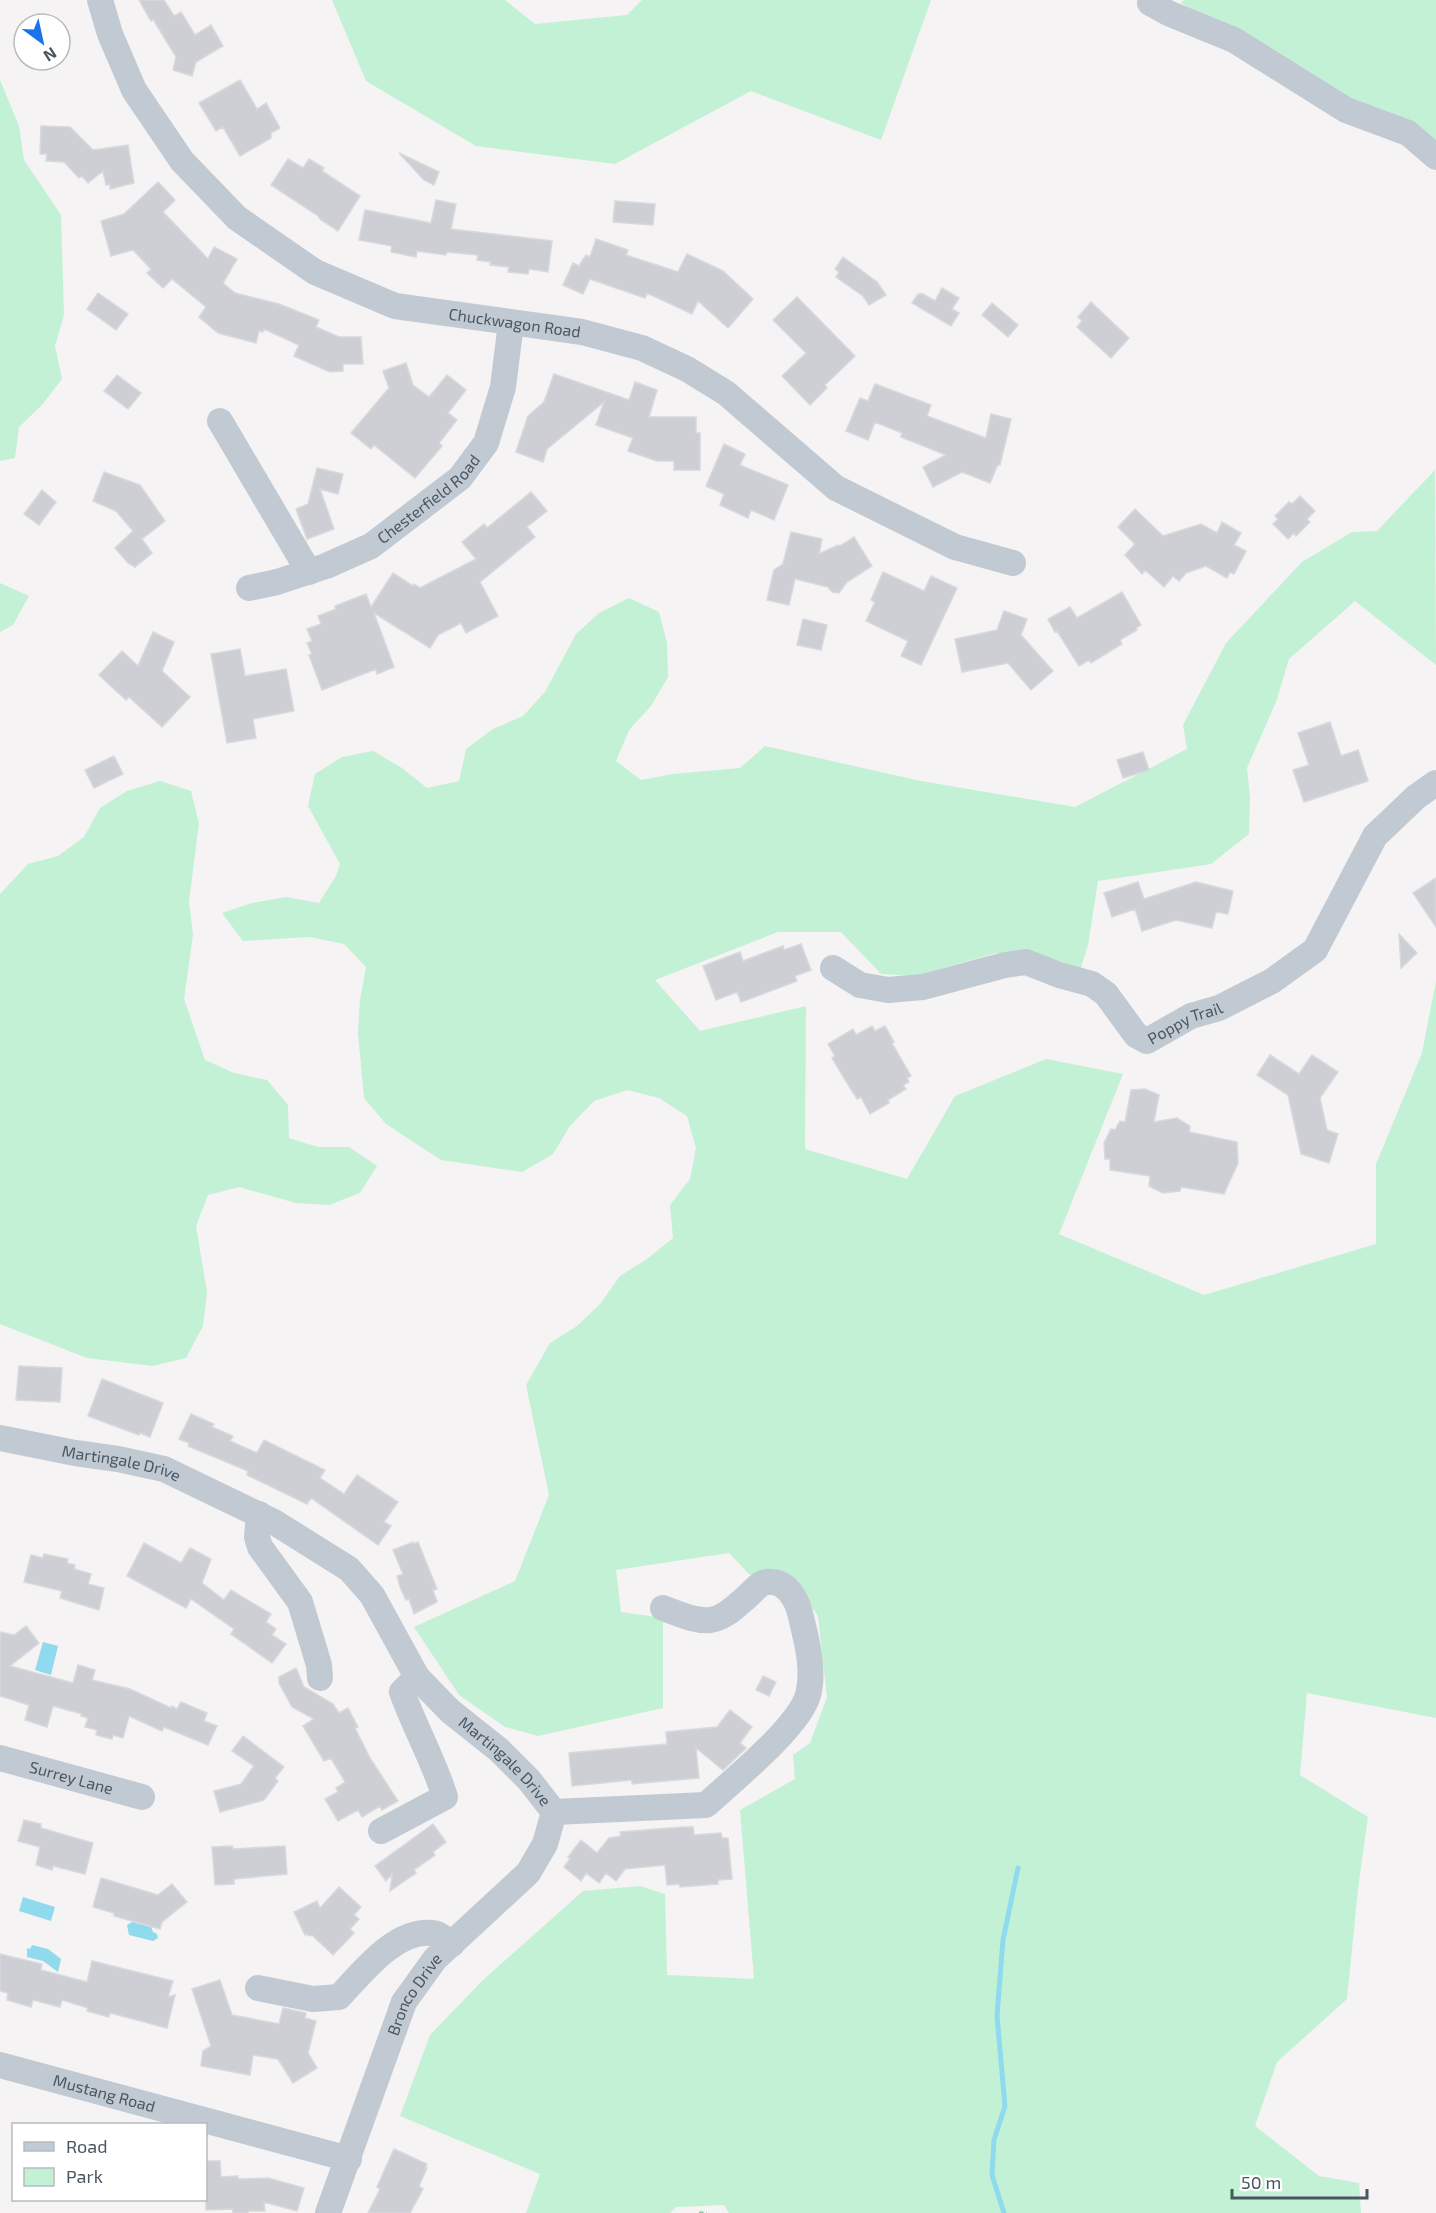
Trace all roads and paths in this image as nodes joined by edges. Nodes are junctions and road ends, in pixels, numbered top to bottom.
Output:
1 (100, 0) edge
2 (1154, 0) edge
3 (1436, 157) edge
4 (511, 323) junction
5 (219, 422) dead end
6 (1013, 563) dead end
7 (309, 572) junction
8 (249, 588) dead end
9 (1436, 783) edge
10 (833, 968) dead end
11 (0, 1438) edge
12 (259, 1514) junction
13 (663, 1608) dead end
14 (417, 1677) junction
15 (320, 1678) dead end
16 (0, 1758) edge
17 (142, 1797) dead end
18 (554, 1812) junction
19 (381, 1831) dead end
20 (452, 1944) junction
21 (258, 1988) dead end
22 (0, 2065) edge
23 (349, 2159) junction
24 (328, 2213) edge
25 (699, 2213) edge
26 (707, 2213) edge

1 - 4 street, Chuckwagon Road
2 - 3 street
4 - 6 street, Chuckwagon Road
4 - 7 street, Chesterfield Road
5 - 7 street
7 - 8 street, Chesterfield Road
9 - 10 street, Poppy Trail
11 - 12 street, Martingale Drive
12 - 14 street, Martingale Drive
12 - 15 street
13 - 18 street, Martingale Drive
14 - 18 street, Martingale Drive
14 - 19 street
16 - 17 street, Surrey Lane
18 - 20 street, Bronco Drive
20 - 21 street
20 - 23 street, Bronco Drive
22 - 23 street, Mustang Road
23 - 24 street, Bronco Drive
25 - 26 path

